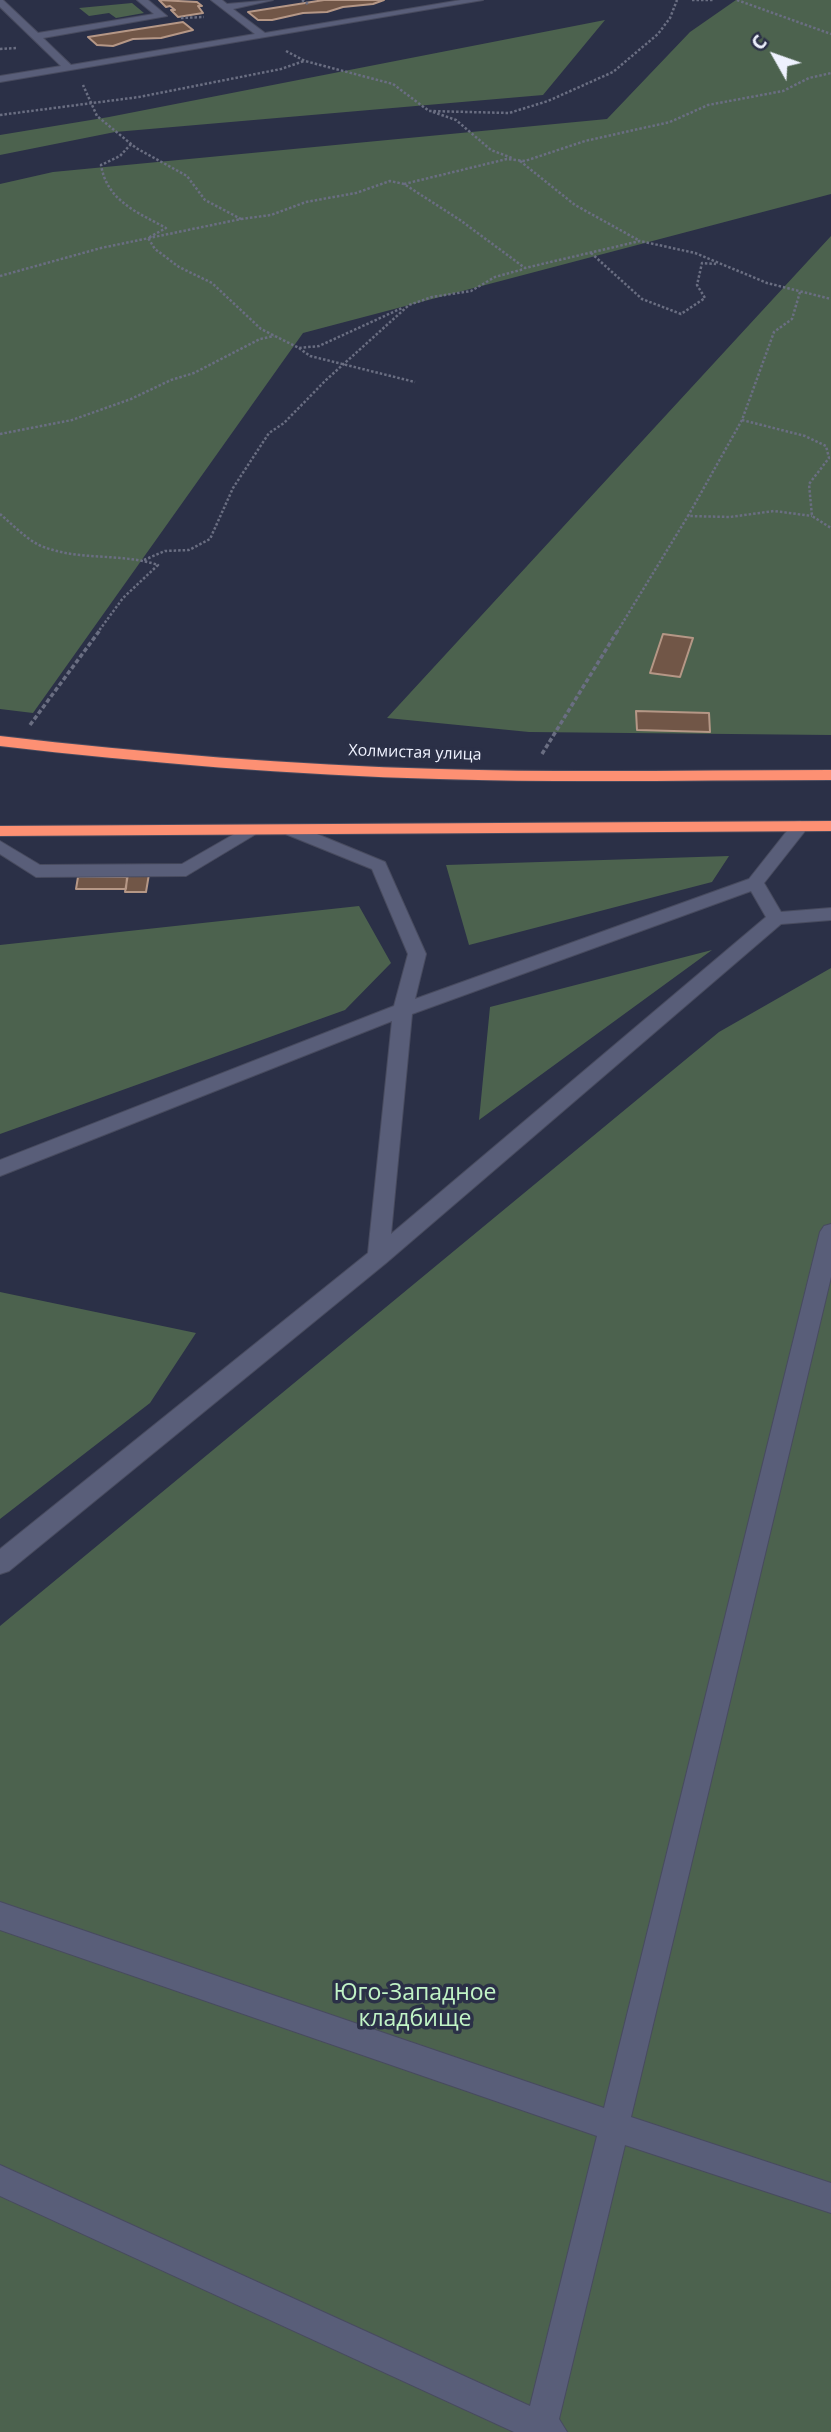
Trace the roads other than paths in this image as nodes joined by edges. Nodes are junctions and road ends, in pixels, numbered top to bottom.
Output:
1 (142, 0) edge
2 (216, 0) edge
3 (268, 0) edge
4 (478, 0) edge
5 (0, 2) edge
6 (226, 7) junction
7 (35, 36) junction
8 (260, 36) junction
9 (69, 68) junction
10 (0, 79) edge
11 (8, 742) edge
12 (831, 775) edge
13 (800, 826) junction
14 (831, 826) edge
15 (289, 829) junction
16 (250, 830) junction
17 (0, 831) edge
18 (0, 846) edge
19 (755, 883) junction
20 (831, 914) edge
21 (776, 918) junction
22 (402, 1010) junction
23 (0, 1168) edge
24 (831, 1232) edge
25 (378, 1257) junction
26 (0, 1563) edge
27 (0, 1916) edge
28 (615, 2127) junction
29 (0, 2180) edge
30 (831, 2197) edge
31 (544, 2431) edge

1 - 7 lane
2 - 6 lane
3 - 6 lane
4 - 8 lane
5 - 7 lane
6 - 8 lane
7 - 9 lane
8 - 9 lane
9 - 10 lane
11 - 12 highway, Холмистая улица
13 - 14 highway
13 - 15 highway
13 - 19 lane
15 - 16 highway
15 - 22 lane
16 - 17 highway
16 - 18 lane
19 - 21 lane
19 - 22 lane
20 - 21 lane
21 - 25 lane
22 - 23 lane
22 - 25 lane
24 - 28 lane
25 - 26 lane
27 - 28 lane
28 - 30 lane
28 - 31 lane
29 - 31 lane

